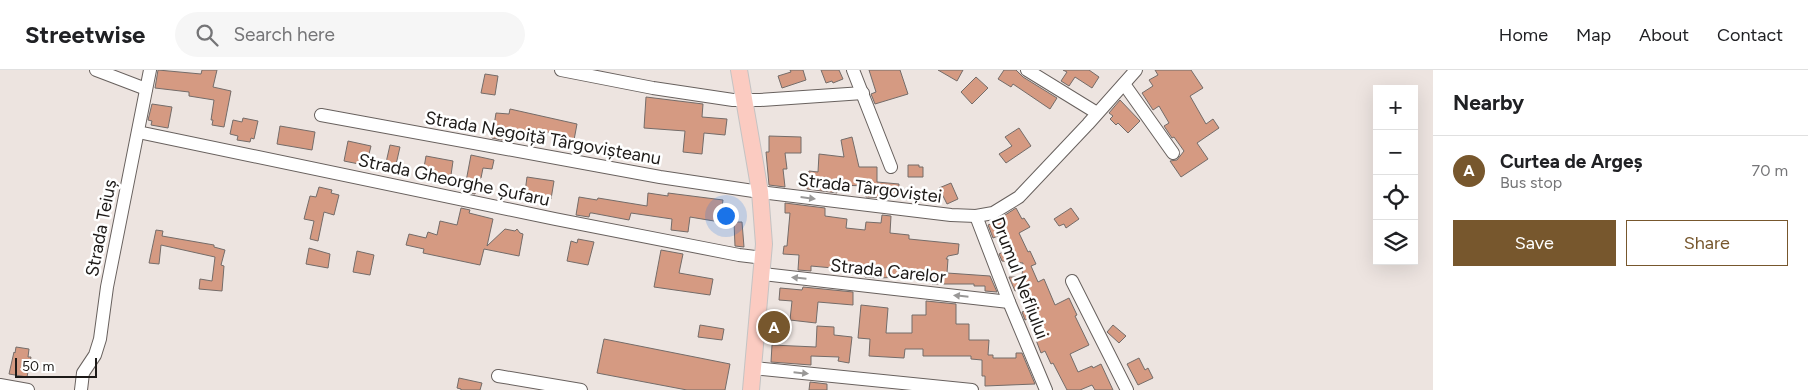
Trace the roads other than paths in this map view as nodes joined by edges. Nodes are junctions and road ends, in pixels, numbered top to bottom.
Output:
1 (96, 70) edge
2 (150, 70) edge
3 (561, 70) edge
4 (739, 70) edge
5 (853, 70) edge
6 (1026, 70) edge
7 (1136, 70) edge
8 (1124, 84) junction
9 (146, 89) junction
10 (862, 93) junction
11 (744, 100) junction
12 (1097, 113) junction
13 (321, 115) dead end
14 (138, 132) junction
15 (1173, 153) dead end
16 (891, 166) dead end
17 (760, 192) junction
18 (976, 216) junction
19 (764, 258) junction
20 (762, 274) junction
21 (1072, 280) dead end
22 (1009, 302) junction
23 (753, 368) junction
24 (498, 376) dead end
25 (0, 385) edge
26 (28, 390) edge
27 (81, 390) edge
28 (581, 390) edge
29 (751, 390) edge
30 (972, 390) edge
31 (1046, 390) edge
32 (1127, 390) edge

1 - 9 street
2 - 9 street, Strada Teiuș
3 - 11 street
4 - 11 main road
5 - 10 street
6 - 12 street
7 - 8 street, Drumul Nefliului
8 - 12 street, Drumul Nefliului
8 - 15 street
9 - 14 street, Strada Teiuș
10 - 11 street
10 - 16 street
11 - 17 main road
12 - 18 street, Drumul Nefliului
13 - 17 street, Strada Negoiță Târgovișteanu
14 - 19 street, Strada Gheorghe Șufaru
14 - 27 street, Strada Teiuș
17 -> 18 street, Strada Târgoviștei
17 - 19 main road
18 - 22 street, Drumul Nefliului
19 - 20 main road
22 -> 20 street, Strada Carelor
20 - 23 main road
21 - 32 street
22 - 31 street, Drumul Nefliului
23 - 29 main road
23 -> 30 street
24 - 28 street
25 - 26 street

